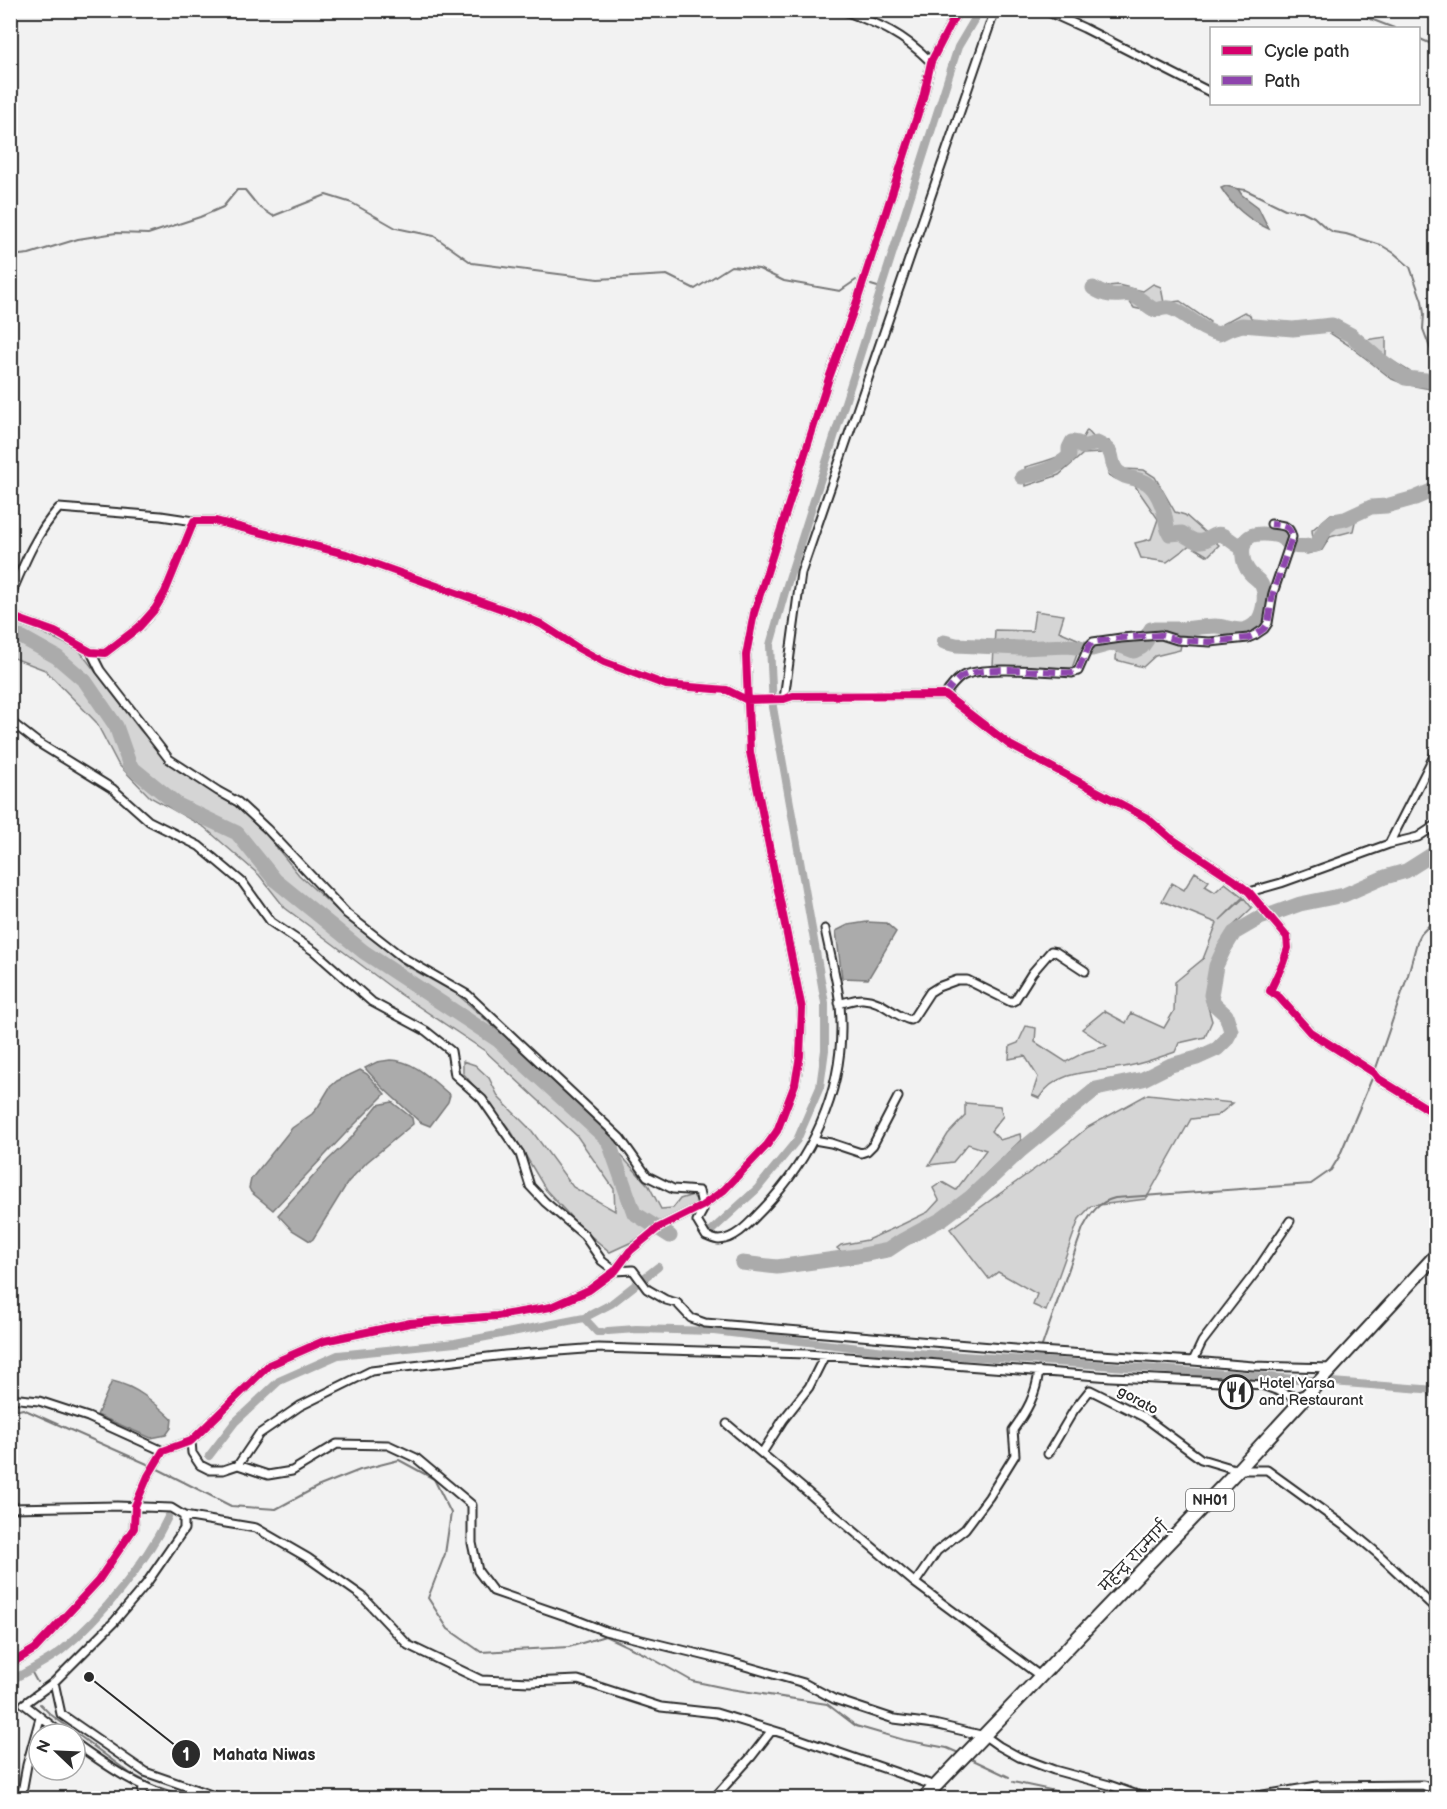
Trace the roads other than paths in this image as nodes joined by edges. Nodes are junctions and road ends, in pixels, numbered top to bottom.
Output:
1 (842, 10) edge
2 (958, 10) edge
3 (995, 10) edge
4 (1044, 10) edge
5 (931, 62) junction
6 (1210, 92) edge
7 (194, 521) junction
8 (1271, 524) dead end
9 (10, 597) edge
10 (10, 616) edge
11 (91, 652) junction
12 (945, 695) junction
13 (784, 699) junction
14 (751, 700) junction
15 (10, 721) edge
16 (1437, 753) edge
17 (1437, 825) edge
18 (1389, 844) junction
19 (1249, 892) junction
20 (825, 929) dead end
21 (1085, 971) dead end
22 (839, 1003) junction
23 (898, 1097) dead end
24 (1437, 1114) edge
25 (814, 1140) junction
26 (702, 1206) junction
27 (1290, 1221) dead end
28 (1437, 1255) edge
29 (615, 1271) junction
30 (825, 1355) junction
31 (1193, 1361) junction
32 (1332, 1368) junction
33 (1039, 1371) junction
34 (1309, 1392) junction
35 (10, 1398) edge
36 (728, 1424) dead end
37 (191, 1441) junction
38 (163, 1451) junction
39 (762, 1454) junction
40 (1048, 1454) dead end
41 (238, 1465) junction
42 (1238, 1470) junction
43 (135, 1506) junction
44 (10, 1508) edge
45 (184, 1516) junction
46 (915, 1583) junction
47 (1437, 1609) edge
48 (10, 1664) edge
49 (1040, 1676) junction
50 (54, 1682) junction
51 (40, 1718) junction
52 (46, 1722) edge
53 (772, 1730) junction
54 (982, 1738) junction
55 (87, 1752) edge
56 (143, 1786) junction
57 (935, 1786) junction
58 (1437, 1791) edge
59 (21, 1798) edge
60 (142, 1798) edge
61 (175, 1798) edge
62 (217, 1798) edge
63 (714, 1798) edge
64 (924, 1798) edge
65 (1146, 1798) edge
66 (1175, 1798) edge

1 - 5 street
2 - 5 street
3 - 13 street
4 - 6 street
5 - 14 street
7 - 9 street
7 - 11 street
7 - 14 street
8 - 12 street
10 - 11 street
11 - 26 street
12 - 13 street
12 - 19 street
13 - 14 street
14 - 26 street
15 - 29 street
16 - 18 street
17 - 18 street
18 - 19 street
19 - 24 street
20 - 22 street
21 - 22 street
22 - 25 street
23 - 25 street
25 - 26 street
26 - 29 street
27 - 31 street
28 - 32 highway, महेन्द्र राज्मार्ग् / NH01
29 - 31 street
29 - 37 street
30 - 33 street
30 - 39 street
30 - 41 street
31 - 32 street
32 - 34 highway, महेन्द्र राज्मार्ग् / NH01
33 - 34 street
33 - 46 street
34 - 42 highway, महेन्द्र राज्मार्ग् / NH01
35 - 38 street
36 - 39 street
37 - 38 street
37 - 41 street
38 - 43 street
39 - 46 street
40 - 42 street, gorato
41 - 54 street
42 - 47 street
42 - 49 highway, महेन्द्र राज्मार्ग् / NH01
43 - 44 street
43 - 45 street
43 - 48 street
45 - 50 street
45 - 53 street
46 - 49 street
49 - 54 highway, महेन्द्र राज्मार्ग् / NH01
50 - 51 street
50 - 62 street
51 - 52 street
51 - 59 street
53 - 57 street
53 - 63 street
54 - 57 highway, महेन्द्र राज्मार्ग् / NH01
54 - 65 street
55 - 56 street
56 - 60 street
56 - 61 street
57 - 64 highway, महेन्द्र राज्मार्ग् / NH01
58 - 66 street

